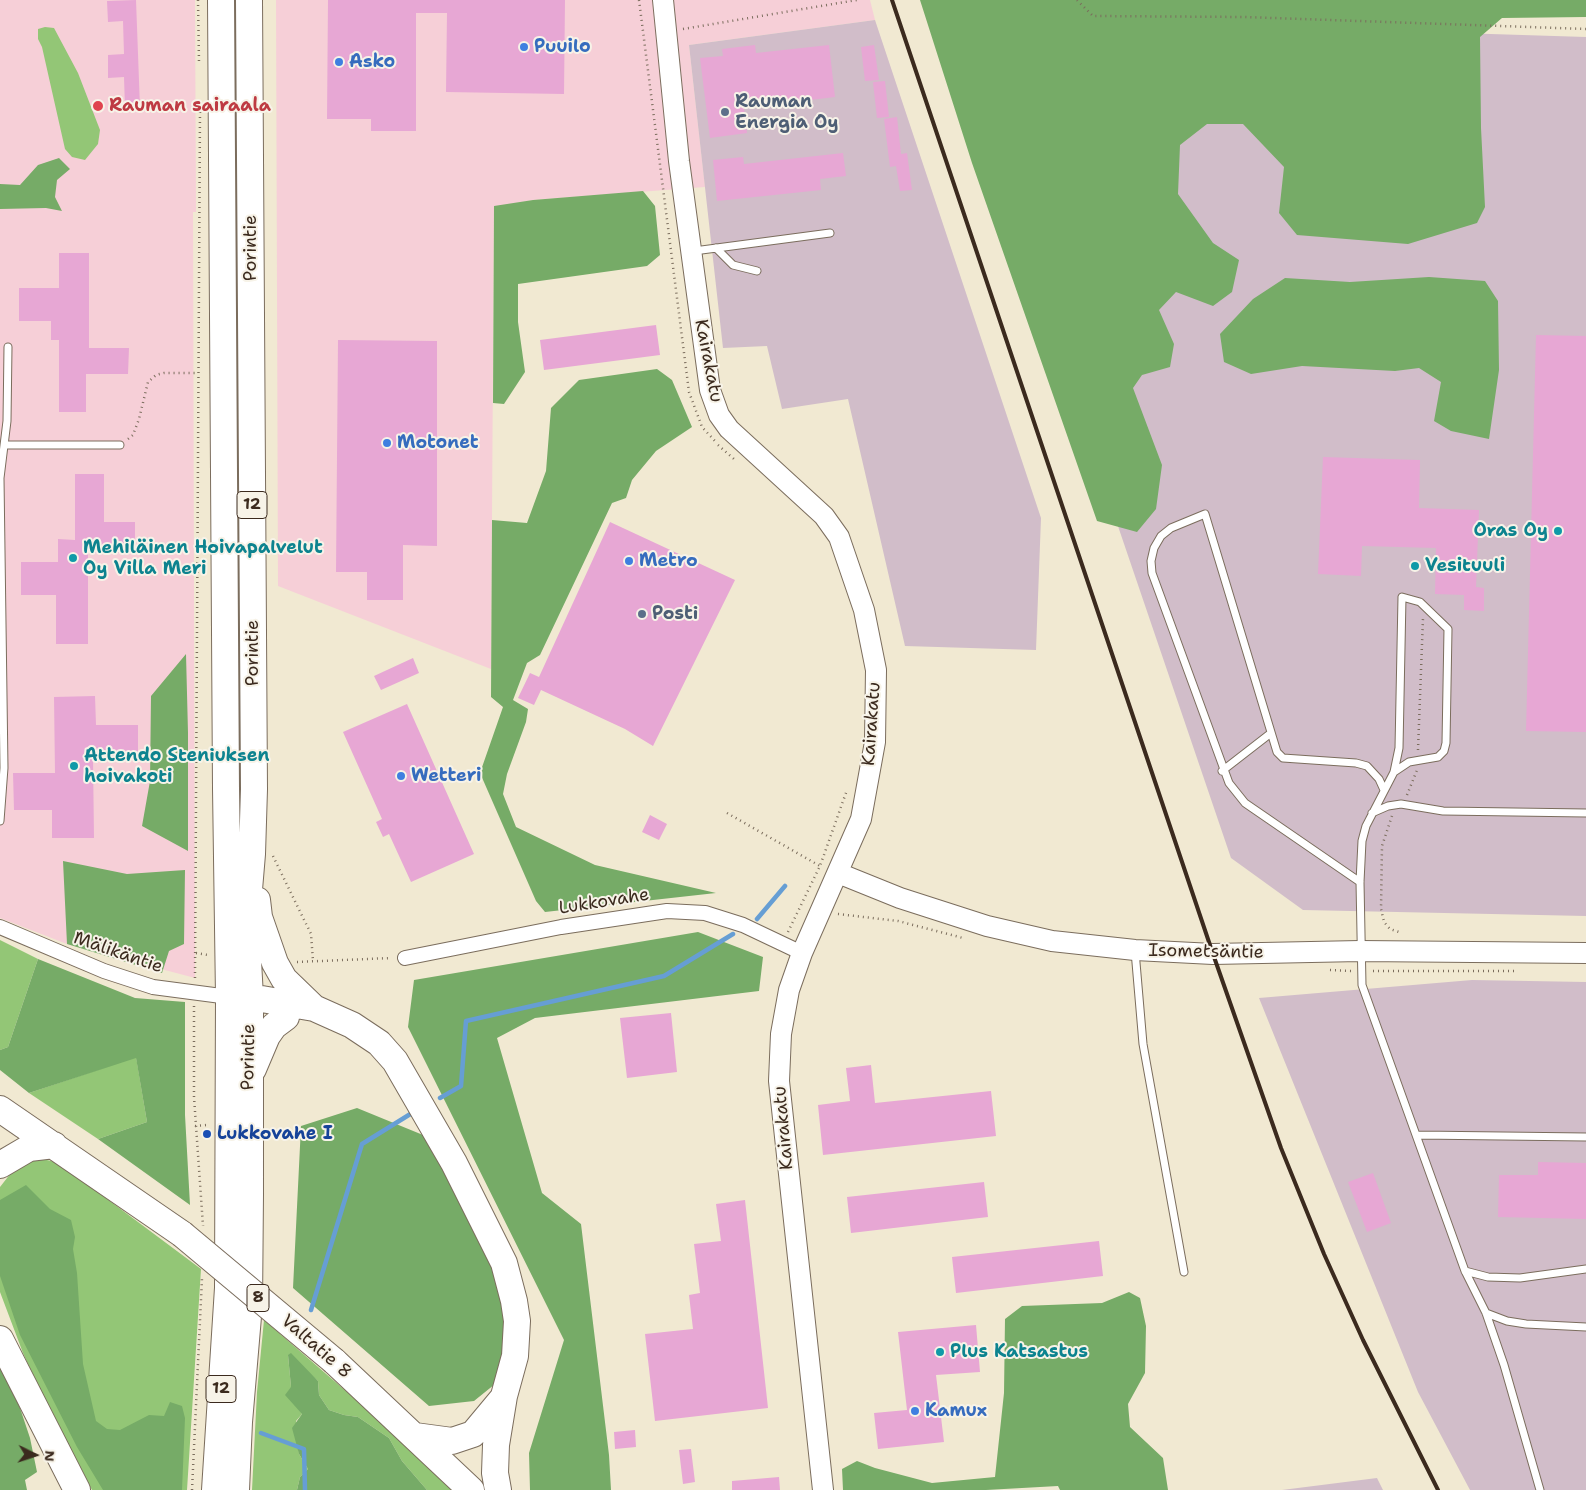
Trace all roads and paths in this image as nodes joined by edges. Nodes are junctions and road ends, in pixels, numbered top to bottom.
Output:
1 (198, 0) edge
2 (221, 0) edge
3 (249, 0) edge
4 (639, 0) edge
5 (663, 0) edge
6 (856, 0) edge
7 (1077, 0) edge
8 (1586, 29) edge
9 (667, 31) junction
10 (200, 67) dead end
11 (200, 106) dead end
12 (830, 233) dead end
13 (716, 248) junction
14 (691, 252) junction
15 (757, 271) dead end
16 (8, 346) dead end
17 (197, 373) junction
18 (4, 445) junction
19 (120, 445) joint
20 (739, 463) dead end
21 (1272, 733) junction
22 (1222, 771) junction
23 (1394, 772) junction
24 (848, 787) dead end
25 (1384, 790) junction
26 (1586, 812) edge
27 (727, 813) dead end
28 (1372, 813) junction
29 (0, 821) edge
30 (262, 853) junction
31 (829, 870) junction
32 (1360, 882) junction
33 (0, 927) edge
34 (783, 944) junction
35 (1135, 950) junction
36 (1360, 951) junction
37 (196, 952) junction
38 (802, 953) junction
39 (1586, 953) edge
40 (405, 958) joint
41 (228, 959) junction
42 (313, 960) junction
43 (275, 963) junction
44 (194, 993) junction
45 (243, 1001) junction
46 (314, 1008) junction
47 (286, 1017) junction
48 (248, 1078) junction
49 (410, 1090) junction
50 (0, 1109) edge
51 (207, 1125) dead end
52 (195, 1126) junction
53 (1418, 1135) junction
54 (1586, 1136) edge
55 (54, 1145) junction
56 (0, 1165) edge
57 (193, 1234) junction
58 (1586, 1269) edge
59 (1465, 1271) junction
60 (203, 1272) dead end
61 (1184, 1272) dead end
62 (1486, 1313) junction
63 (1586, 1328) edge
64 (0, 1339) edge
65 (504, 1396) junction
66 (415, 1436) junction
67 (77, 1490) edge
68 (192, 1490) edge
69 (215, 1490) edge
70 (236, 1490) edge
71 (471, 1490) edge
72 (498, 1490) edge
73 (823, 1490) edge
74 (1540, 1490) edge

1 - 10 path
2 - 41 highway, Porintie / 12
3 - 30 highway, Porintie / 12
4 - 20 path
5 - 9 main road, Kairakatu
6 - 9 path
7 - 8 path
9 - 14 main road, Kairakatu
11 - 17 path
12 - 13 lane
13 - 14 lane
13 - 15 lane
14 - 31 main road, Kairakatu
16 - 18 lane
17 - 19 path
17 - 37 path
18 - 19 lane
18 - 29 lane
21 - 22 lane
21 - 22 lane
21 - 25 lane
22 - 32 lane
23 - 23 lane
23 - 25 lane
24 - 31 path
25 - 28 lane
26 - 28 lane
27 - 31 path
28 - 32 lane
30 - 42 path
30 - 43 highway
30 - 45 highway, Porintie / 12
31 - 34 path
31 - 35 main road, Isometsäntie
31 - 38 main road, Kairakatu
32 - 36 lane
33 - 44 street, Mälikäntie
34 - 38 street, Lukkovahe
34 - 40 street, Lukkovahe
35 - 36 main road, Isometsäntie
35 - 61 lane
36 - 39 main road, Isometsäntie
36 - 53 lane
37 - 41 path
37 - 44 path
38 - 73 main road, Kairakatu
40 - 42 path
41 - 45 highway, Porintie / 12
42 - 43 path
43 - 46 highway
44 - 45 street, Mälikäntie
44 - 52 path
45 - 46 highway
45 - 47 highway
45 - 48 highway, Porintie / 12
45 - 69 highway, Porintie / 12
46 - 49 highway
47 - 48 highway
47 - 49 highway
48 - 70 highway, Porintie / 12
49 - 65 highway
50 - 55 highway, 8
51 - 52 path
52 - 57 path
53 - 54 lane
53 - 59 lane
55 - 56 highway
55 - 57 highway, Valtatie 8 / 8
57 - 66 highway, Valtatie 8 / 8, bridge
58 - 59 lane
59 - 62 lane
60 - 68 path
62 - 63 lane
62 - 74 lane
64 - 67 highway
65 - 66 highway
65 - 72 highway
66 - 71 highway, Valtatie 8 / 8

